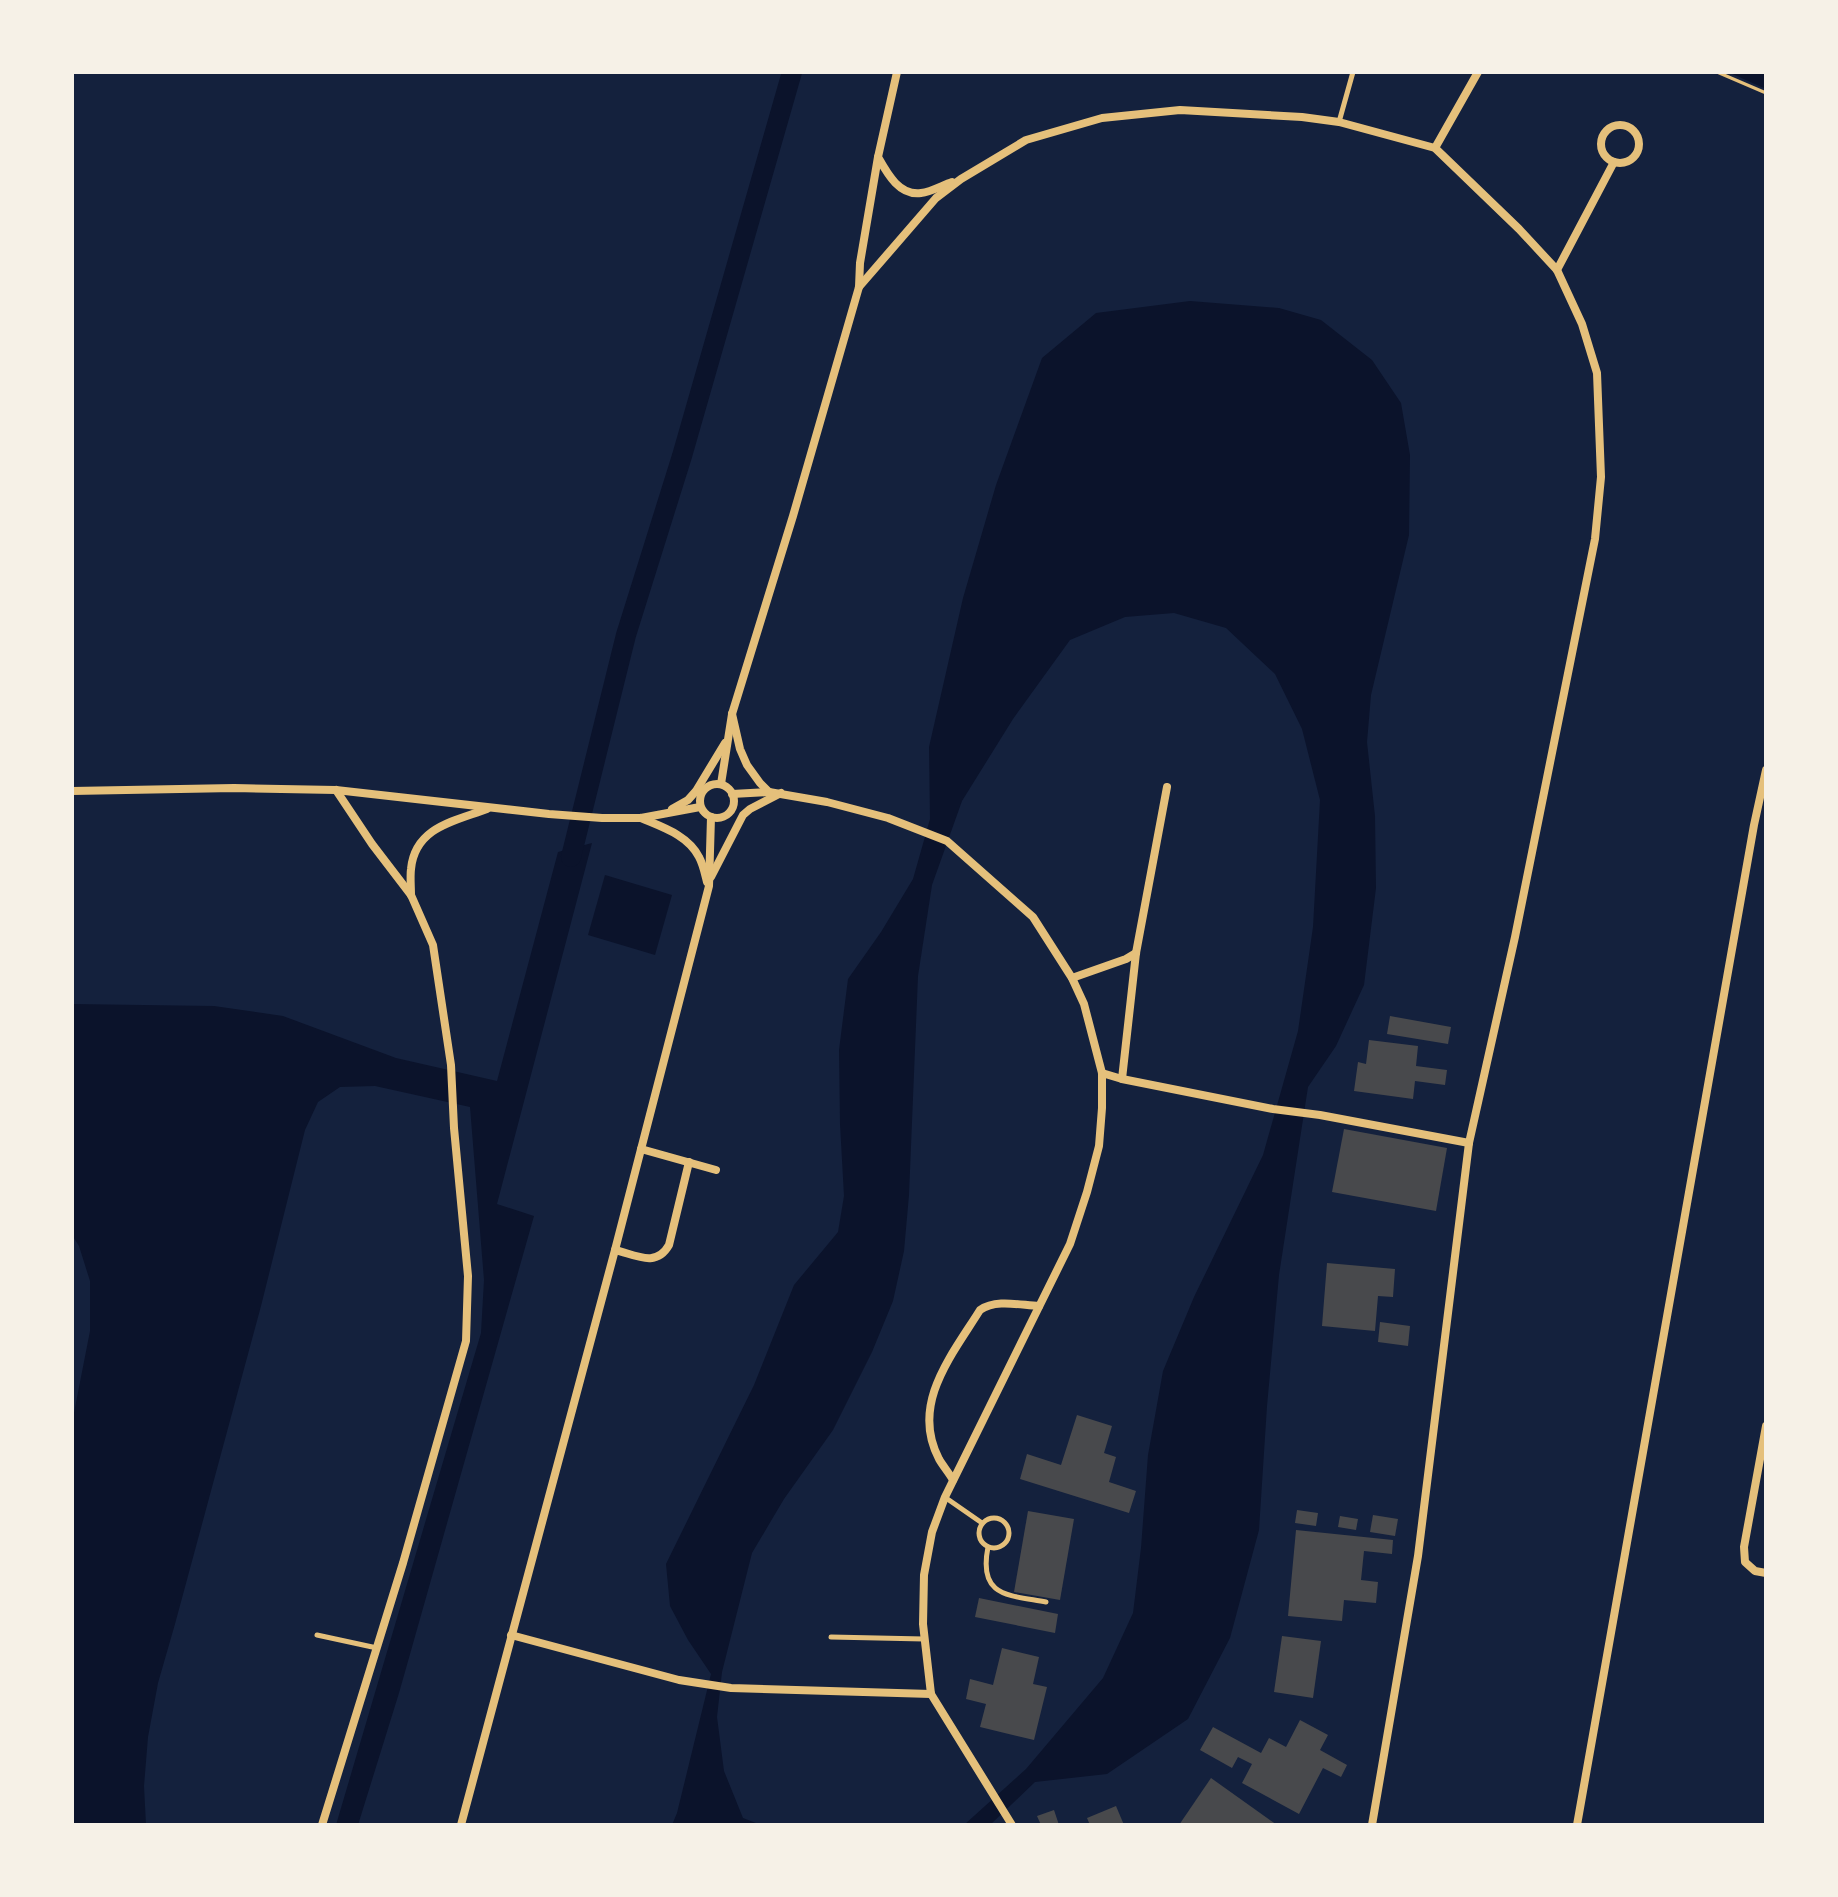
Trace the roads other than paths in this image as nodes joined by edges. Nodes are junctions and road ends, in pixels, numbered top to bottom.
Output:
1 (897, 72) edge
2 (1353, 72) edge
3 (1478, 72) edge
4 (1339, 122) junction
5 (1435, 148) junction
6 (878, 157) junction
7 (1614, 162) junction
8 (961, 179) junction
9 (1557, 270) junction
10 (859, 287) junction
11 (732, 714) junction
12 (728, 737) junction
13 (1766, 770) edge
14 (721, 784) junction
15 (1167, 787) dead end
16 (336, 790) junction
17 (72, 791) edge
18 (769, 792) junction
19 (781, 793) junction
20 (732, 794) junction
21 (492, 807) junction
22 (700, 807) junction
23 (652, 816) junction
24 (711, 817) junction
25 (641, 818) junction
26 (709, 883) junction
27 (411, 895) junction
28 (1136, 953) junction
29 (1072, 978) junction
30 (1102, 1073) junction
31 (1122, 1079) junction
32 (1469, 1143) junction
33 (641, 1149) junction
34 (689, 1162) junction
35 (716, 1170) dead end
36 (615, 1250) junction
37 (1039, 1306) junction
38 (1766, 1426) edge
39 (1761, 1479) edge
40 (953, 1480) junction
41 (945, 1497) junction
42 (982, 1523) junction
43 (988, 1547) junction
44 (1766, 1573) edge
45 (1046, 1602) dead end
46 (317, 1635) dead end
47 (511, 1635) junction
48 (831, 1637) dead end
49 (924, 1639) junction
50 (377, 1648) junction
51 (931, 1694) junction
52 (1010, 1822) edge
53 (322, 1825) edge
54 (461, 1825) edge
55 (1372, 1825) edge
56 (1577, 1825) edge

1 - 6 street
2 - 4 lane
3 - 5 street
4 - 5 street
4 - 8 street
5 - 9 street
6 - 8 street
6 - 10 street
7 - 7 street
7 - 9 street
8 - 10 street
9 - 32 street
10 - 11 street
11 - 12 street
11 - 18 street
12 - 14 street
12 - 23 street
13 - 56 street
14 - 20 street
14 - 22 street
15 - 28 street
16 - 17 street
16 - 21 street
16 - 27 street
18 - 19 street
18 - 20 street
19 - 26 street
19 - 29 street
20 - 24 street
21 - 25 street
21 - 27 street
22 - 23 street
22 - 24 street
23 - 25 street
24 - 26 street
25 - 26 street
26 - 33 street
27 - 50 street
28 - 29 street
28 - 31 street
29 - 30 street
30 - 31 street
30 - 37 street
31 - 32 street
32 - 55 street
33 - 34 street
33 - 36 street
34 - 35 street
34 - 36 street
36 - 47 street
37 - 40 street
37 - 40 street
38 - 39 street
39 - 44 street
40 - 41 street
41 - 42 lane
41 - 49 street
42 - 43 lane
42 - 43 lane
43 - 45 lane
46 - 50 lane
47 - 51 street
47 - 54 street
48 - 49 lane
49 - 51 street
50 - 53 street
51 - 52 street

